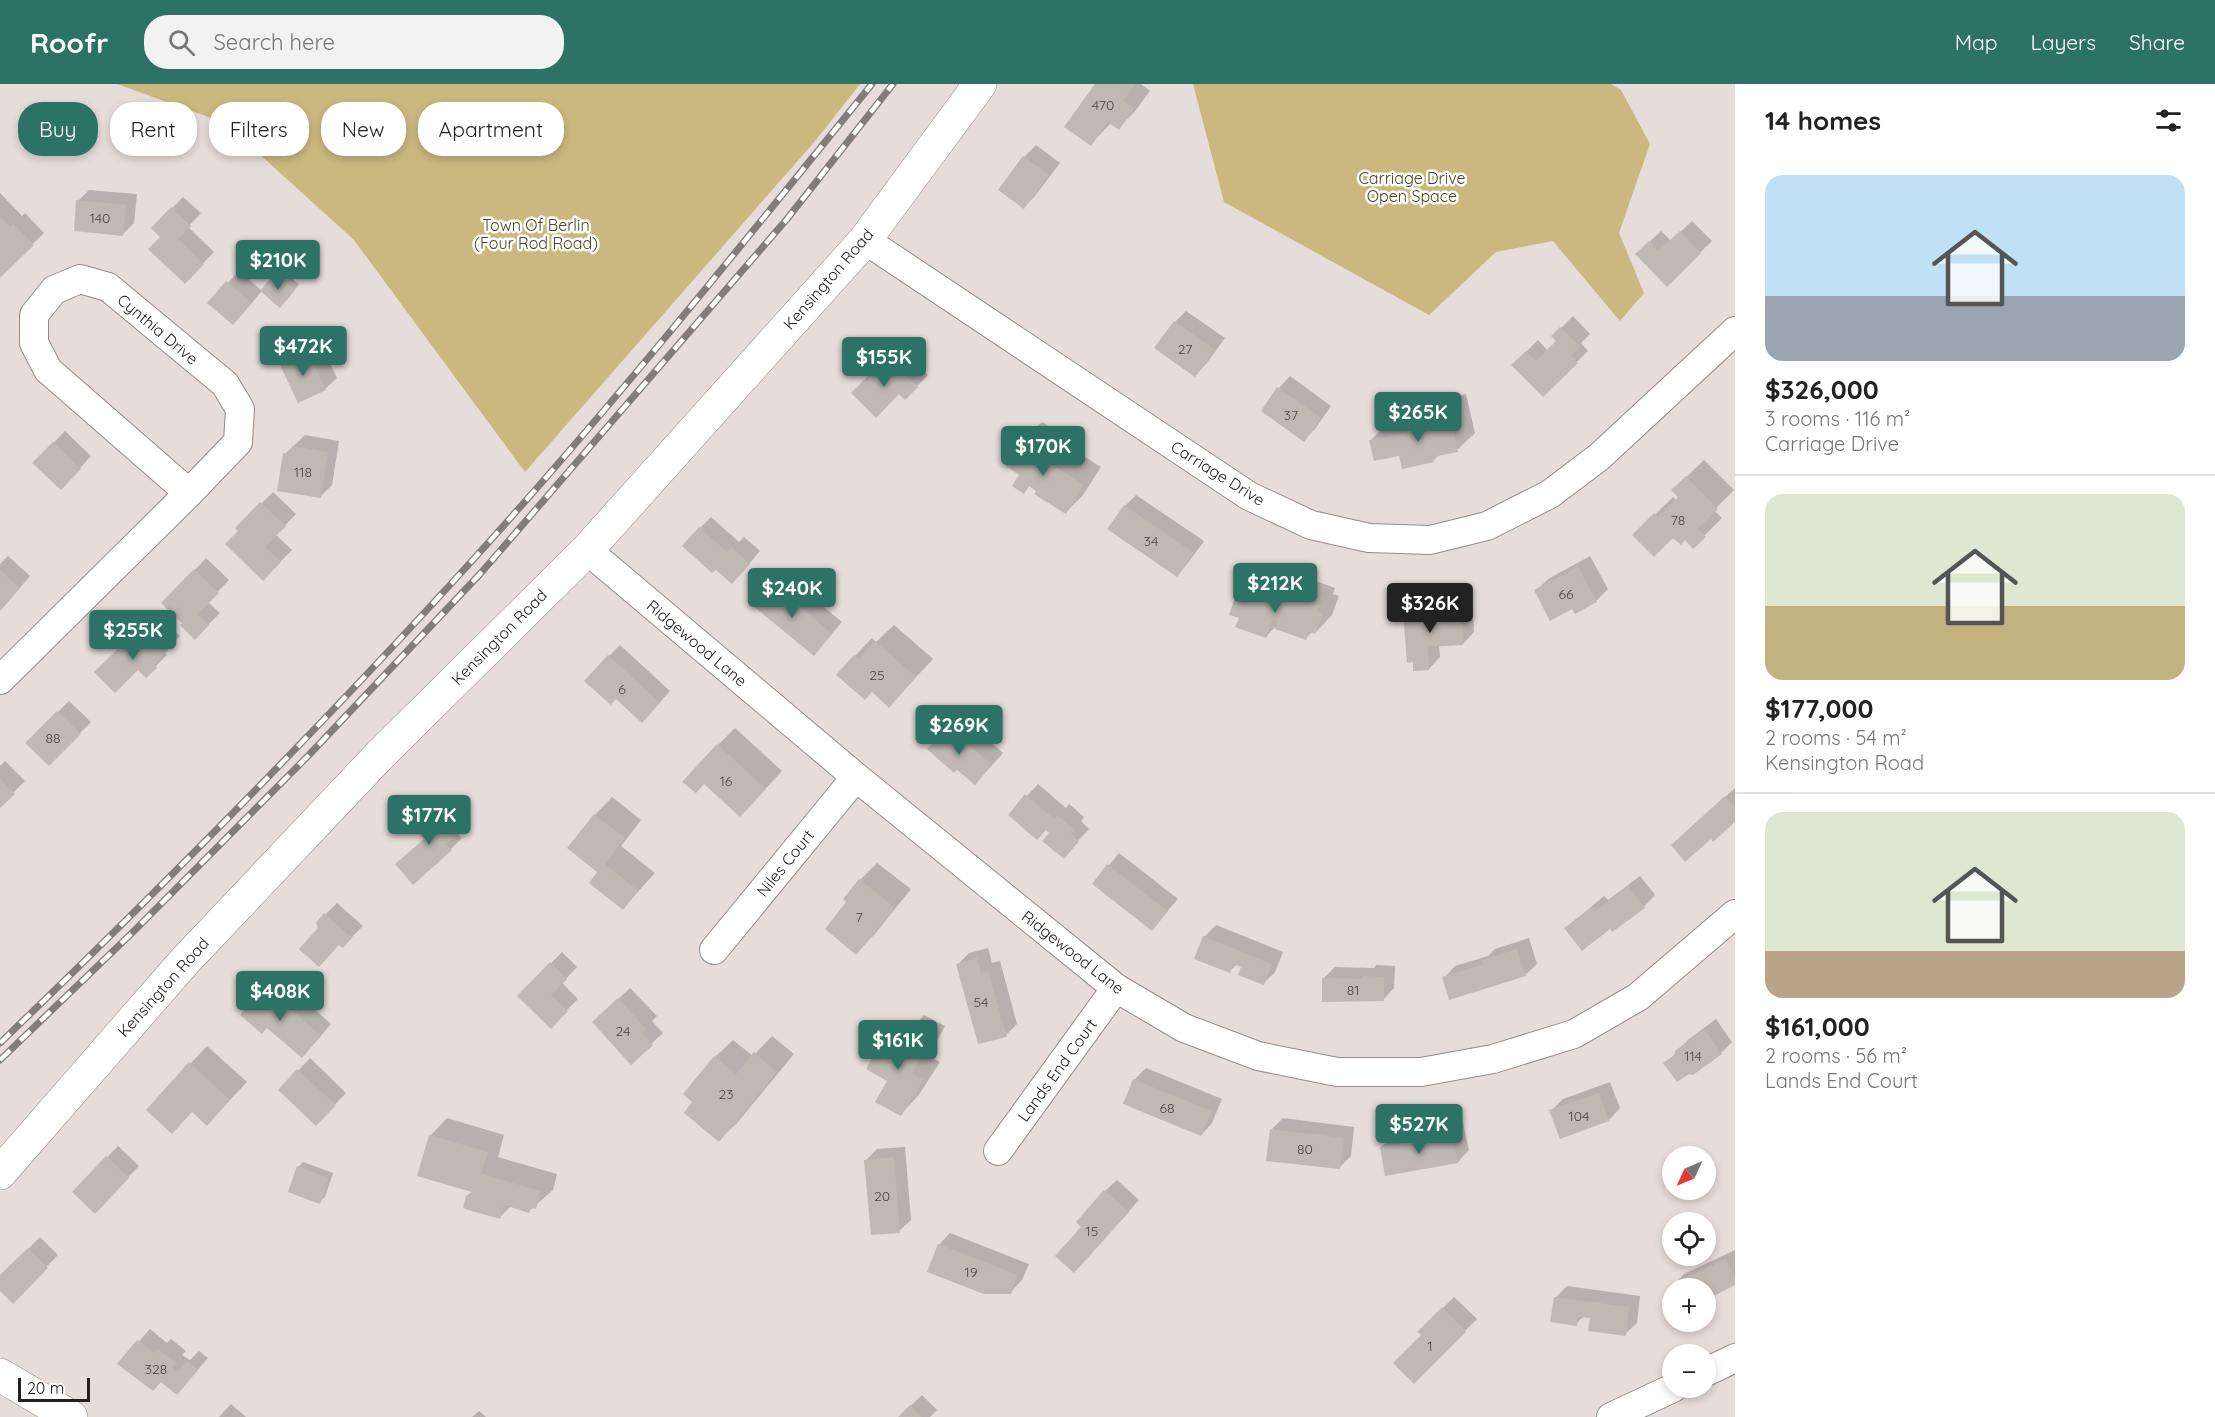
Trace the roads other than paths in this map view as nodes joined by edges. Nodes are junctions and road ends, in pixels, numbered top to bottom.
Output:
1 (980, 84) edge
2 (864, 240) junction
3 (1735, 332) edge
4 (189, 493) junction
5 (587, 550) junction
6 (0, 680) edge
7 (856, 777) junction
8 (1735, 914) edge
9 (714, 950) dead end
10 (1116, 988) junction
11 (998, 1151) dead end
12 (0, 1173) edge
13 (1735, 1358) edge
14 (1716, 1367) edge
15 (0, 1374) edge
16 (1662, 1393) edge
17 (70, 1417) edge
18 (1611, 1417) edge

1 - 2 street, Kensington Road
2 - 3 street, Carriage Drive
2 - 5 street, Kensington Road
4 - 4 street, Cynthia Drive
4 - 6 street, Cynthia Drive
5 - 7 street, Ridgewood Lane
5 - 12 street, Kensington Road
7 - 9 street, Niles Court
7 - 10 street, Ridgewood Lane
8 - 10 street, Ridgewood Lane
10 - 11 street, Lands End Court
13 - 14 street
15 - 17 street
16 - 18 street

